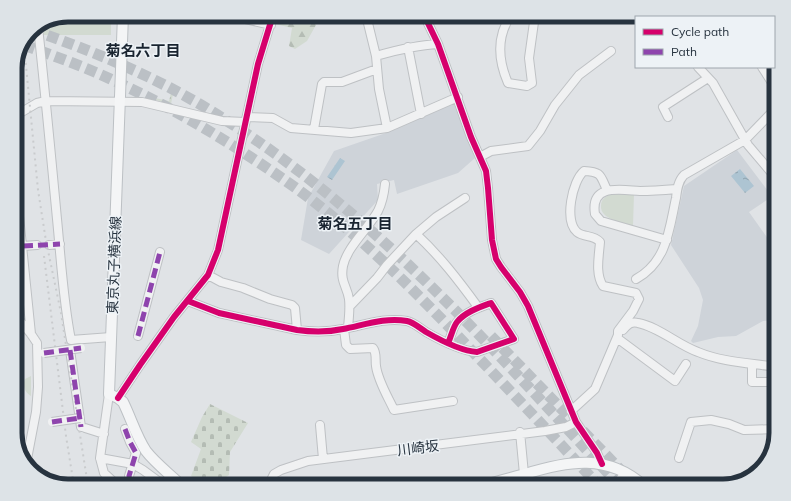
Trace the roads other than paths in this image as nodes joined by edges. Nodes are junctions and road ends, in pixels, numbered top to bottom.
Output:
1 (122, 22) edge
2 (258, 22) edge
3 (272, 22) edge
4 (368, 22) edge
5 (427, 22) edge
6 (506, 22) edge
7 (534, 22) edge
8 (271, 25) junction
9 (39, 33) edge
10 (438, 44) junction
11 (408, 47) junction
12 (611, 51) dead end
13 (376, 56) junction
14 (699, 68) edge
15 (763, 68) edge
16 (377, 70) junction
17 (708, 78) junction
18 (769, 78) edge
19 (458, 97) junction
20 (46, 101) junction
21 (119, 101) junction
22 (22, 112) edge
23 (421, 114) junction
24 (769, 115) edge
25 (668, 117) dead end
26 (246, 119) junction
27 (387, 128) junction
28 (314, 129) junction
29 (745, 140) junction
30 (480, 157) junction
31 (769, 169) edge
32 (385, 184) dead end
33 (677, 189) junction
34 (607, 190) junction
35 (465, 198) dead end
36 (416, 234) junction
37 (667, 240) junction
38 (60, 244) junction
39 (37, 245) dead end
40 (49, 245) dead end
41 (22, 246) joint
42 (160, 252) dead end
43 (208, 275) junction
44 (636, 279) dead end
45 (188, 300) junction
46 (350, 306) junction
47 (478, 307) junction
48 (22, 323) edge
49 (346, 328) junction
50 (297, 330) junction
51 (31, 334) junction
52 (111, 336) junction
53 (138, 336) dead end
54 (618, 336) junction
55 (448, 343) junction
56 (81, 348) dead end
57 (70, 350) junction
58 (44, 353) dead end
59 (686, 364) dead end
60 (752, 364) junction
61 (769, 366) edge
62 (769, 382) edge
63 (114, 396) junction
64 (454, 401) dead end
65 (571, 411) junction
66 (80, 418) junction
67 (52, 422) dead end
68 (576, 422) junction
69 (320, 425) dead end
70 (125, 429) dead end
71 (769, 429) edge
72 (521, 433) junction
73 (104, 434) junction
74 (28, 455) edge
75 (100, 458) junction
76 (679, 458) dead end
77 (323, 459) junction
78 (133, 464) junction
79 (602, 464) junction
80 (625, 473) junction
81 (524, 474) junction
82 (108, 479) edge
83 (130, 479) edge
84 (155, 479) edge
85 (175, 479) edge
86 (272, 479) edge
87 (507, 479) edge
88 (620, 479) edge
89 (634, 479) edge

1 - 21 main road, 東京丸子横浜線
2 - 8 street
3 - 8 street
4 - 13 street
5 - 10 street
6 - 7 street
8 - 26 street
9 - 20 street
10 - 11 street
10 - 19 street
11 - 13 street
11 - 23 street
12 - 30 street
13 - 16 street
14 - 17 street
15 - 18 street
16 - 27 street
16 - 28 street
17 - 25 street
17 - 29 street
19 - 23 street
19 - 30 street
20 - 21 street
20 - 22 street
20 - 38 street
21 - 26 street
21 - 52 main road, 東京丸子横浜線
23 - 27 street
24 - 29 street
26 - 28 street
26 - 43 street
27 - 28 street
29 - 31 street
29 - 33 street
30 - 65 street
32 - 46 street
33 - 34 street
33 - 37 street
34 - 37 street
34 - 54 street
35 - 36 street
36 - 46 street
36 - 47 street
37 - 44 street
38 - 40 street
38 - 52 street
39 - 41 street
41 - 51 street
42 - 53 street
43 - 45 street
43 - 50 street
45 - 50 street
45 - 63 street
46 - 49 street
47 - 55 street
47 - 55 street
48 - 51 street
49 - 50 street
49 - 55 street
49 - 64 street
51 - 74 street
52 - 63 main road, 東京丸子横浜線
54 - 59 street
54 - 60 street
54 - 65 street
56 - 57 street, bridge
57 - 58 street, bridge
57 - 66 street
60 - 61 street
60 - 62 street
63 - 73 street
63 - 85 main road
65 - 68 street
66 - 67 street, bridge
66 - 73 street
68 - 72 street, 川崎坂
68 - 79 street
69 - 77 street
70 - 78 street
71 - 76 street
72 - 77 street, 川崎坂
72 - 81 street
73 - 75 street
75 - 78 street
75 - 82 street
77 - 86 street, 川崎坂
78 - 83 street
78 - 84 street
79 - 80 main road
79 - 81 main road
80 - 88 street
80 - 89 main road
81 - 87 main road

